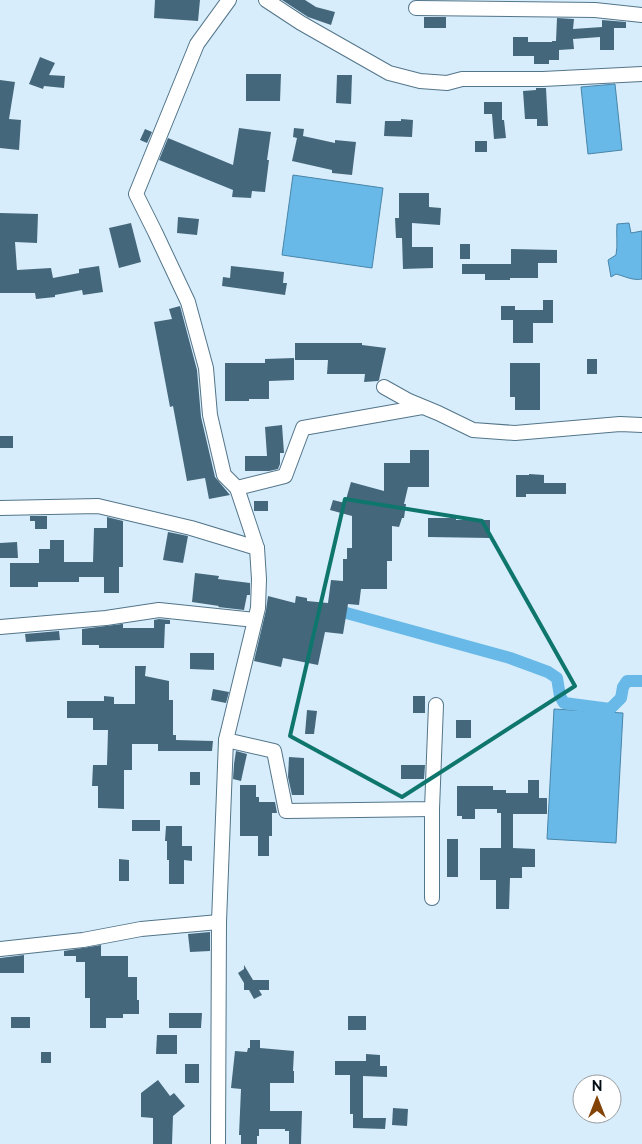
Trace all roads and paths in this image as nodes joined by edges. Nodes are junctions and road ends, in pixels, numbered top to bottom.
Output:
1 (229, 0) edge
2 (266, 0) edge
3 (416, 8) dead end
4 (642, 15) edge
5 (642, 74) edge
6 (384, 387) dead end
7 (424, 407) junction
8 (642, 424) edge
9 (237, 488) junction
10 (0, 508) edge
11 (257, 548) junction
12 (255, 620) junction
13 (0, 628) edge
14 (436, 705) dead end
15 (226, 740) junction
16 (432, 809) junction
17 (432, 898) dead end
18 (218, 922) junction
19 (0, 949) edge
20 (218, 1144) edge

1 - 9 street
2 - 5 street
3 - 4 street
6 - 7 street
7 - 8 street
7 - 9 street
9 - 11 street
10 - 11 street
11 - 12 street
12 - 13 street
12 - 15 street
14 - 16 street
15 - 16 street
15 - 18 street
16 - 17 street
18 - 19 street
18 - 20 street

